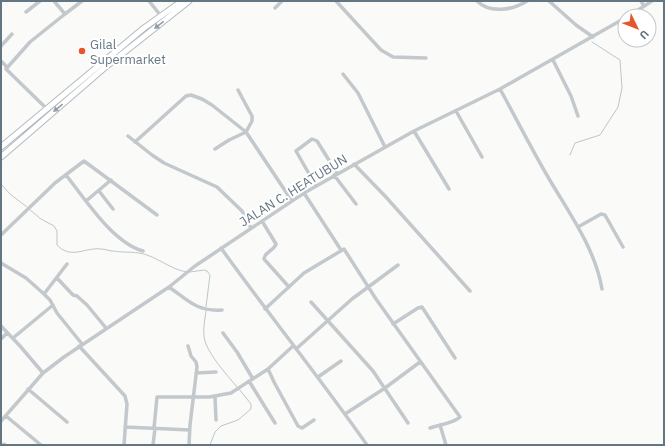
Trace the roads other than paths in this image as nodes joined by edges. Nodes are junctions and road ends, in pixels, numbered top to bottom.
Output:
1 (40, 1) edge
2 (54, 1) edge
3 (82, 1) edge
4 (149, 1) edge
5 (182, 1) edge
6 (189, 1) edge
7 (282, 1) edge
8 (336, 1) edge
9 (477, 1) edge
10 (527, 1) edge
11 (549, 1) edge
12 (641, 1) edge
13 (652, 1) edge
14 (644, 6) junction
15 (275, 8) dead end
16 (641, 8) edge
17 (26, 12) dead end
18 (65, 14) junction
19 (161, 16) junction
20 (617, 23) edge
21 (12, 34) dead end
22 (593, 37) junction
23 (1, 46) edge
24 (426, 58) dead end
25 (553, 60) junction
26 (1, 61) edge
27 (7, 67) junction
28 (102, 67) junction
29 (343, 74) dead end
30 (500, 89) junction
31 (238, 90) dead end
32 (47, 109) junction
33 (456, 110) junction
34 (578, 116) dead end
35 (414, 131) junction
36 (246, 132) junction
37 (128, 136) dead end
38 (13, 138) junction
39 (135, 142) junction
40 (18, 143) junction
41 (1, 147) edge
42 (384, 147) junction
43 (215, 150) dead end
44 (1, 157) edge
45 (482, 157) dead end
46 (354, 164) junction
47 (335, 174) junction
48 (66, 175) junction
49 (111, 180) junction
50 (316, 186) junction
51 (449, 189) dead end
52 (99, 191) junction
53 (304, 193) junction
54 (86, 201) junction
55 (292, 201) junction
56 (356, 204) dead end
57 (113, 209) dead end
58 (157, 215) dead end
59 (262, 222) junction
60 (578, 227) junction
61 (251, 228) junction
62 (1, 235) edge
63 (623, 247) dead end
64 (221, 248) junction
65 (341, 250) junction
66 (143, 251) dead end
67 (1, 263) edge
68 (67, 264) dead end
69 (398, 265) dead end
70 (57, 278) junction
71 (368, 286) junction
72 (169, 287) junction
73 (289, 287) junction
74 (602, 289) dead end
75 (470, 291) dead end
76 (44, 294) junction
77 (311, 302) dead end
78 (53, 305) junction
79 (265, 309) junction
80 (222, 310) dead end
81 (327, 320) junction
82 (393, 324) junction
83 (1, 326) edge
84 (106, 328) junction
85 (7, 333) junction
86 (223, 333) dead end
87 (13, 338) junction
88 (1, 339) edge
89 (80, 345) junction
90 (188, 346) dead end
91 (294, 347) junction
92 (455, 358) dead end
93 (341, 361) dead end
94 (420, 362) junction
95 (268, 369) junction
96 (196, 372) junction
97 (216, 372) dead end
98 (43, 373) junction
99 (318, 377) junction
100 (251, 380) junction
101 (385, 388) junction
102 (28, 389) junction
103 (215, 396) junction
104 (193, 398) junction
105 (345, 414) junction
106 (3, 418) edge
107 (216, 420) dead end
108 (314, 420) dead end
109 (66, 422) dead end
110 (275, 423) dead end
111 (408, 423) dead end
112 (440, 425) junction
113 (125, 427) junction
114 (154, 428) junction
115 (430, 428) dead end
116 (190, 430) junction
117 (41, 445) edge
118 (124, 445) edge
119 (153, 445) edge
120 (189, 445) edge
121 (367, 445) edge
122 (446, 445) edge

1 - 17 street
2 - 18 street
3 - 18 street
4 - 19 street
5 - 19 main road
6 -> 28 main road
7 - 15 street
8 - 24 street
9 - 10 street
11 - 22 street
12 - 14 street
13 - 14 street
14 - 16 street
18 - 27 street
19 - 28 main road
20 - 22 street, JALAN C. HEATUBUN
21 - 23 street
22 - 25 street, JALAN C. HEATUBUN
25 - 30 street, JALAN C. HEATUBUN
25 - 34 street
26 - 27 street
27 - 32 street
28 - 32 main road
28 -> 40 main road
29 - 42 street
30 - 33 street, JALAN C. HEATUBUN
30 - 60 street
31 - 36 street
32 - 38 main road
33 - 35 street, JALAN C. HEATUBUN
33 - 45 street
35 - 42 street, JALAN C. HEATUBUN
35 - 51 street
36 - 39 street
36 - 43 street
36 - 55 street
37 - 39 street
38 - 40 main road
38 - 41 main road
39 - 61 street
40 - 44 main road
42 - 46 street, JALAN C. HEATUBUN
46 - 47 street, JALAN C. HEATUBUN
46 - 75 street
47 - 50 street, JALAN C. HEATUBUN
47 - 50 street
47 - 56 street
48 - 49 street
48 - 54 street
48 - 62 street
49 - 52 street
49 - 58 street
50 - 53 street, JALAN C. HEATUBUN
52 - 54 street
52 - 57 street
53 - 55 street, JALAN C. HEATUBUN
53 - 65 street
54 - 66 street
55 - 59 street, JALAN C. HEATUBUN
59 - 61 street, JALAN C. HEATUBUN
59 - 73 street
60 - 63 street
60 - 74 street
61 - 64 street, JALAN C. HEATUBUN
64 - 72 street, JALAN C. HEATUBUN
64 - 79 street
65 - 71 street
65 - 73 street
67 - 76 street
68 - 70 street
69 - 71 street
70 - 76 street
70 - 84 street
71 - 81 street
71 - 82 street
72 - 80 street
72 - 84 street, JALAN C. HEATUBUN
73 - 79 street
76 - 78 street
77 - 81 street
78 - 87 street
78 - 89 street
79 - 91 street
81 - 91 street
81 - 101 street
82 - 92 street
82 - 94 street
83 - 85 street
84 - 89 street, JALAN C. HEATUBUN
85 - 87 street
85 - 88 street
86 - 100 street
87 - 98 street
89 - 98 street, JALAN C. HEATUBUN
89 - 113 street
90 - 96 street
91 - 95 street
91 - 99 street
93 - 99 street
94 - 101 street
94 - 112 street
95 - 100 street
95 - 108 street
96 - 97 street
96 - 104 street
98 - 102 street, JALAN C. HEATUBUN
99 - 105 street
100 - 103 street
100 - 110 street
101 - 105 street
101 - 111 street
102 - 106 street, JALAN C. HEATUBUN
102 - 109 street
103 - 104 street
103 - 107 street
104 - 114 street
104 - 116 street
105 - 121 street
106 - 117 street
112 - 115 street
112 - 122 street
113 - 114 street
113 - 118 street
114 - 116 street
114 - 119 street
116 - 120 street

